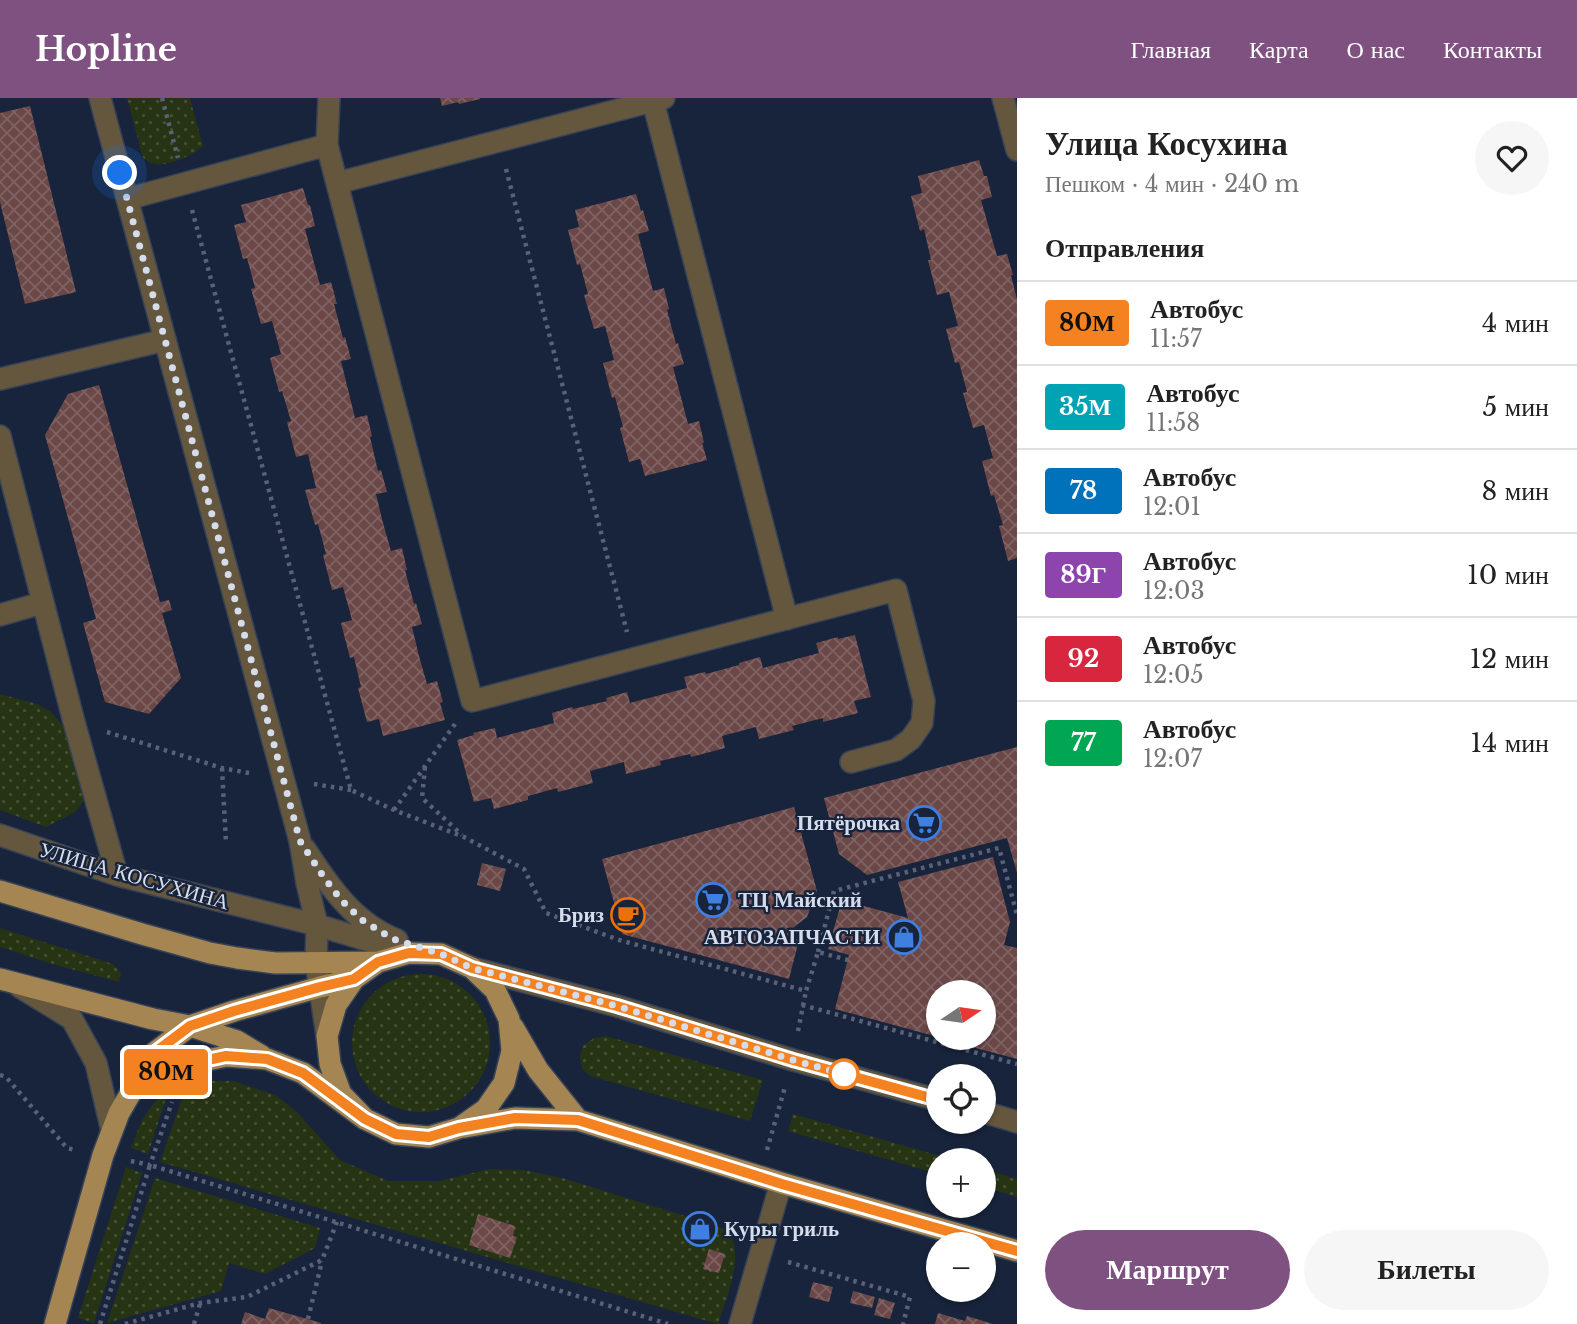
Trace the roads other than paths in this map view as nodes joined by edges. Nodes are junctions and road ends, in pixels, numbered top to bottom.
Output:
1 (100, 98) edge
2 (329, 98) edge
3 (1003, 98) edge
4 (659, 99) edge
5 (327, 145) junction
6 (1017, 150) edge
7 (337, 183) junction
8 (127, 198) junction
9 (165, 340) junction
10 (0, 379) edge
11 (0, 436) edge
12 (8, 506) edge
13 (42, 603) junction
14 (0, 615) edge
15 (787, 619) junction
16 (851, 762) dead end
17 (0, 835) edge
18 (300, 841) junction
19 (117, 875) junction
20 (0, 891) edge
21 (317, 925) junction
22 (409, 953) junction
23 (441, 954) junction
24 (316, 962) junction
25 (378, 962) junction
26 (472, 968) junction
27 (354, 979) junction
28 (6, 981) edge
29 (320, 987) junction
30 (509, 1019) junction
31 (190, 1026) junction
32 (327, 1036) junction
33 (267, 1059) junction
34 (136, 1085) junction
35 (926, 1097) edge
36 (996, 1116) edge
37 (365, 1119) junction
38 (578, 1120) junction
39 (1017, 1122) edge
40 (459, 1128) junction
41 (112, 1131) junction
42 (782, 1184) junction
43 (1017, 1251) edge
44 (55, 1324) edge
45 (740, 1324) edge

1 - 8 street
2 - 5 street
3 - 6 street
4 - 7 street
4 - 15 street
5 - 7 street
5 - 8 street
7 - 15 street
8 - 9 street
9 - 10 street
9 - 18 street
11 - 12 street
12 - 13 street
13 - 14 street
13 - 19 street
15 - 16 street
17 - 19 street, УЛИЦА КОСУХИНА
18 - 21 street
18 - 23 street
19 - 21 street, УЛИЦА КОСУХИНА
20 - 24 main road
21 - 22 street, УЛИЦА КОСУХИНА
21 - 24 street
22 - 23 main road
22 - 25 main road
23 - 26 main road
24 - 25 main road
24 - 29 street
25 - 27 main road
26 - 30 main road
26 - 35 street
27 - 29 main road
27 - 32 main road
28 - 31 main road
28 - 41 street
29 - 31 main road
29 - 32 street
30 - 38 main road
30 - 40 main road
31 - 33 main road
31 - 34 main road
32 - 37 main road
33 - 34 main road
33 - 37 main road
34 - 41 main road
36 - 39 street
37 - 40 main road
38 - 40 main road
38 - 42 main road
41 - 44 main road
42 - 43 main road
42 - 45 street

